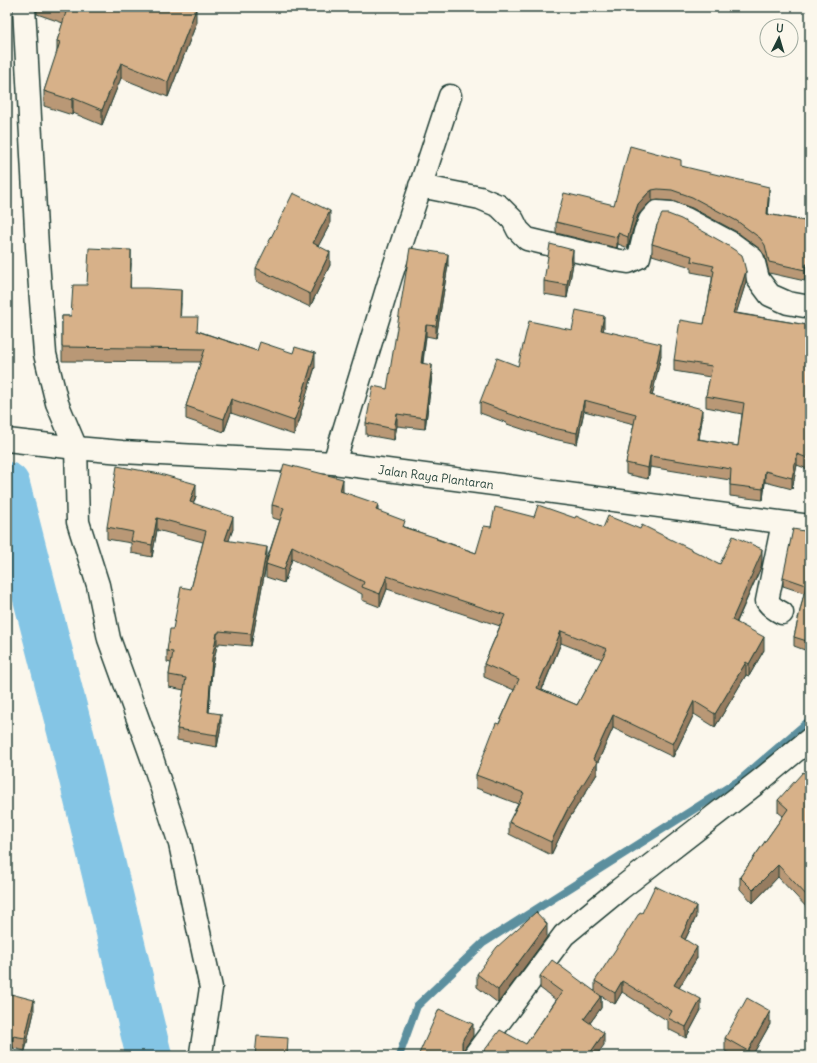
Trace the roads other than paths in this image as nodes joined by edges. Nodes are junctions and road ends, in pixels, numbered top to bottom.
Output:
1 (24, 7) edge
2 (450, 96) dead end
3 (420, 186) junction
4 (810, 307) edge
5 (7, 440) edge
6 (68, 447) junction
7 (334, 462) junction
8 (784, 523) junction
9 (810, 526) edge
10 (782, 613) dead end
11 (810, 739) edge
12 (202, 1056) edge
13 (474, 1056) edge

1 - 6 street
2 - 3 street
3 - 4 street
3 - 7 street
5 - 6 street, Jalan Raya Plantaran
6 - 7 street, Jalan Raya Plantaran
6 - 12 street
7 - 8 street, Jalan Raya Plantaran
8 - 9 street, Jalan Raya Plantaran
8 - 10 street
11 - 13 street

